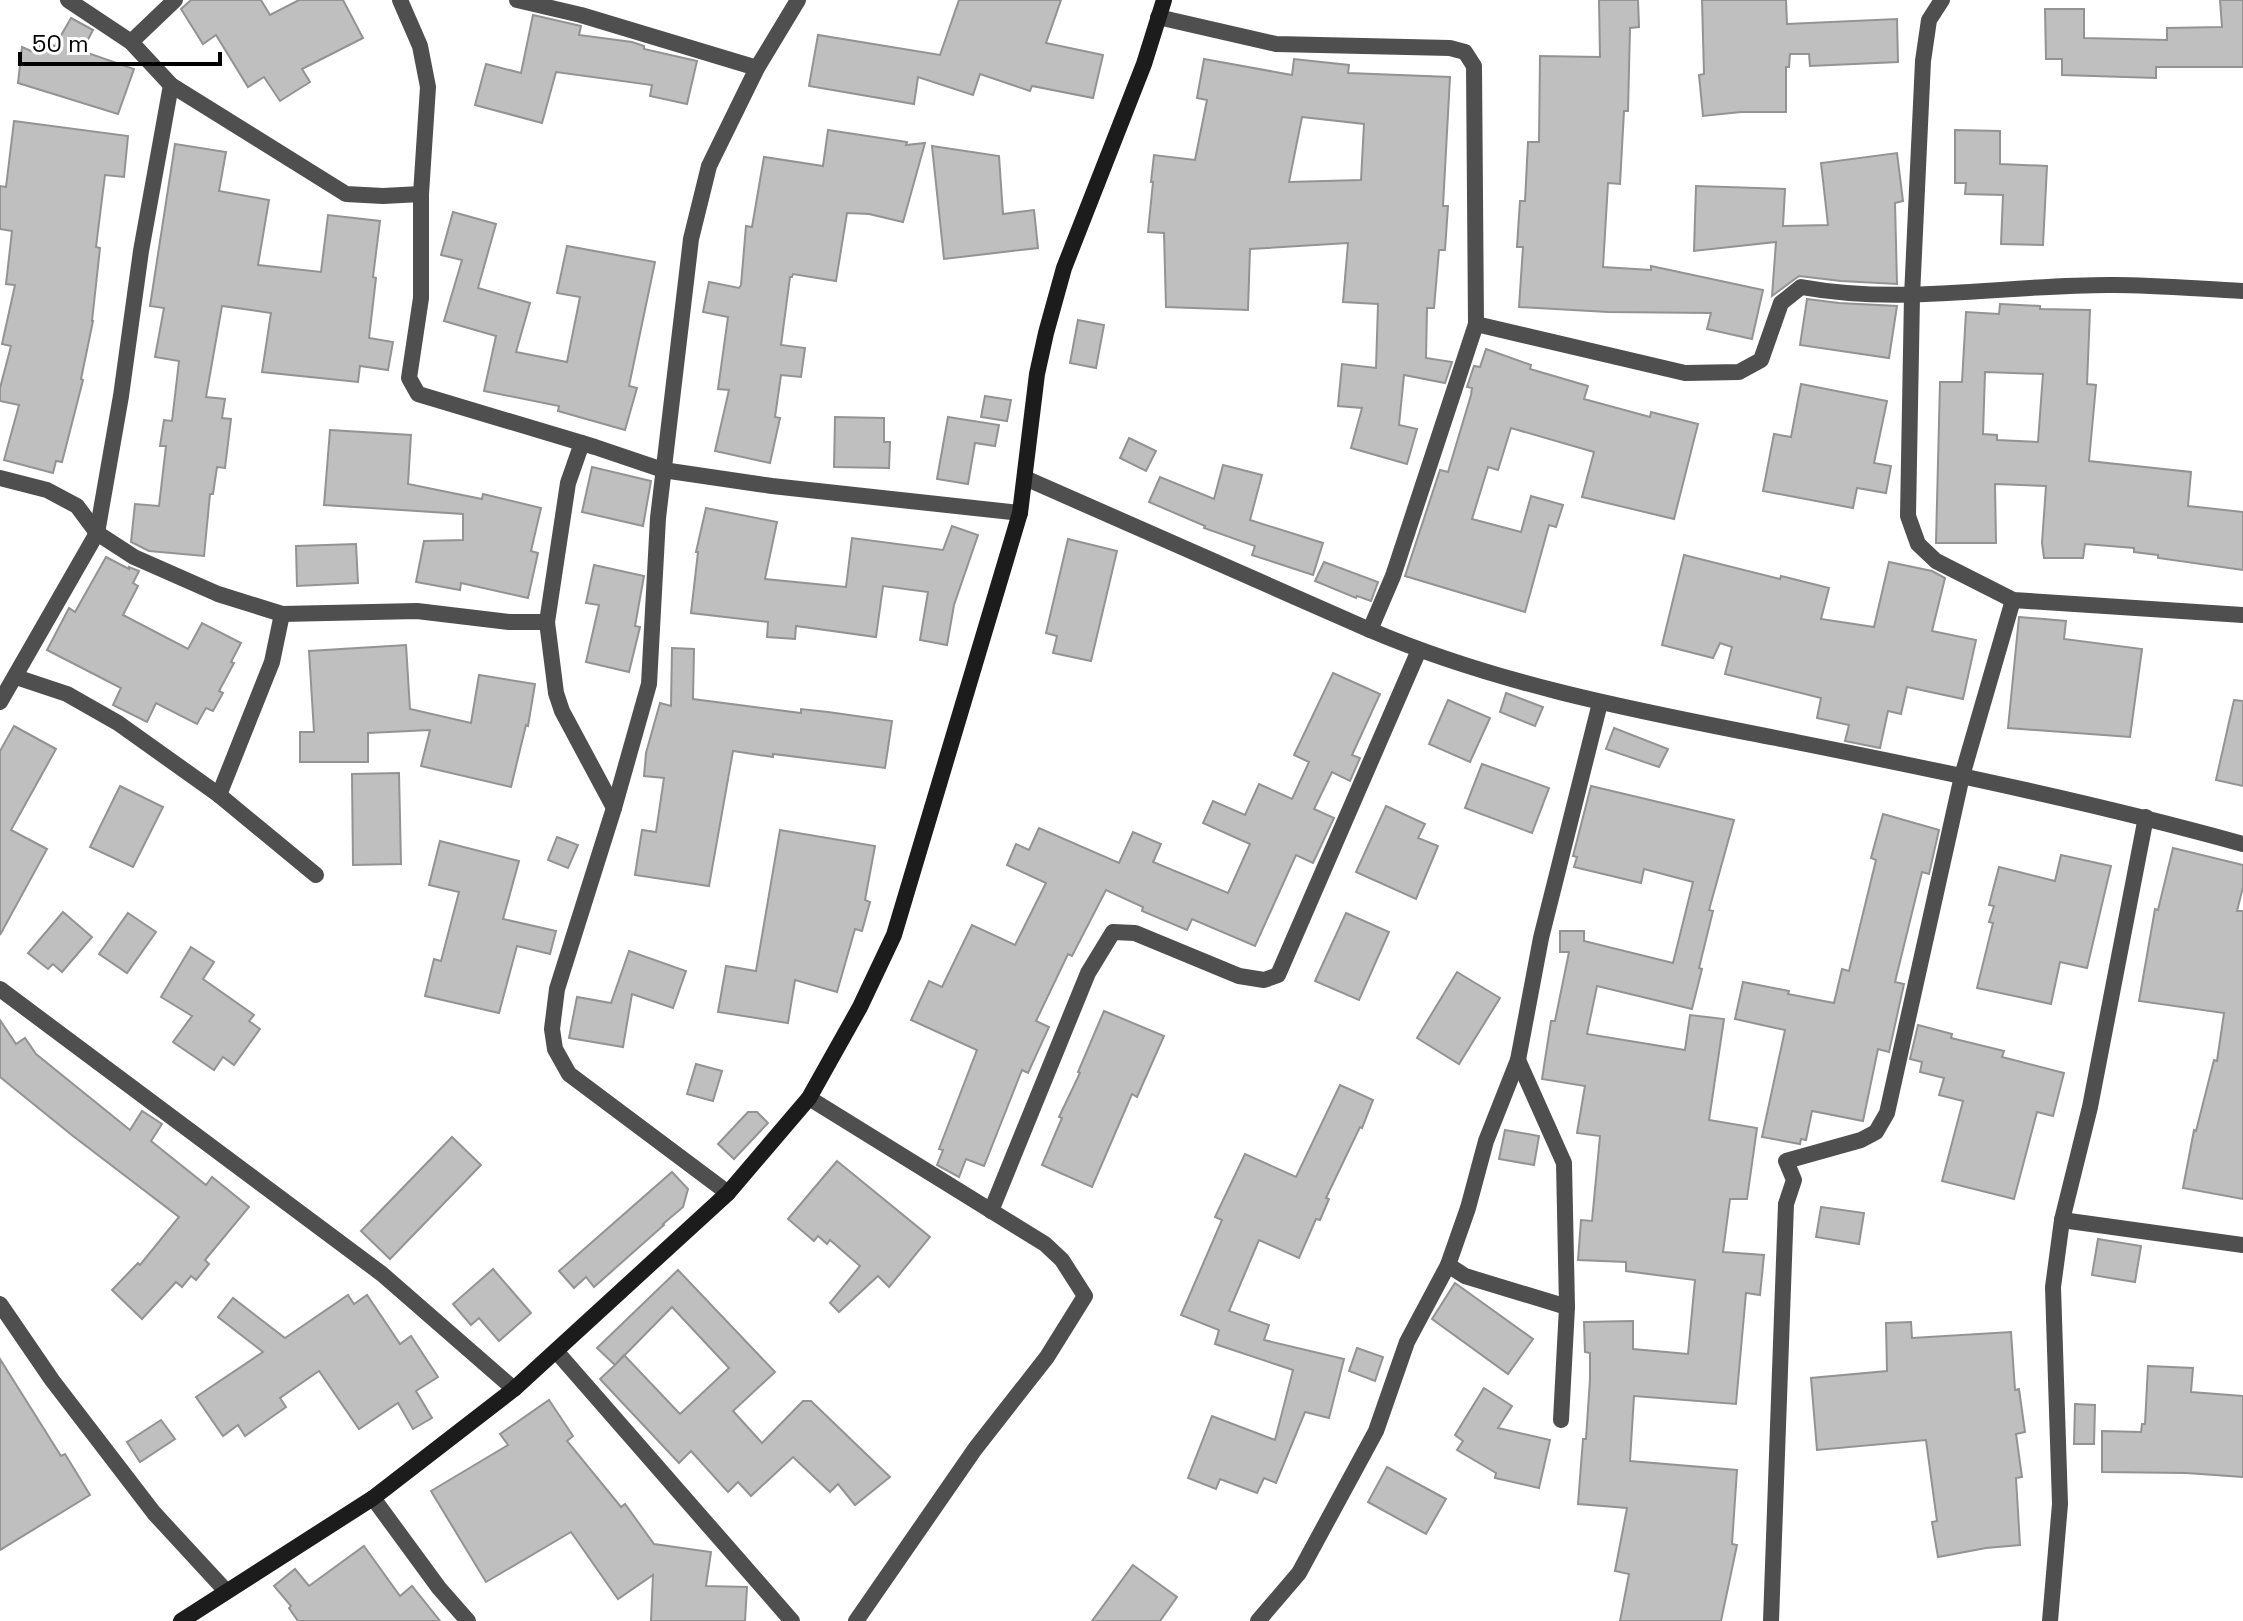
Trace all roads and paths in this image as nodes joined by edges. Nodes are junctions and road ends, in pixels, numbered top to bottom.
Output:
1 (68, 0) edge
2 (175, 0) edge
3 (400, 0) edge
4 (517, 0) edge
5 (798, 0) edge
6 (1164, 0) edge
7 (1942, 0) edge
8 (1158, 17) junction
9 (131, 42) junction
10 (757, 68) junction
11 (171, 85) junction
12 (421, 194) junction
13 (2243, 291) edge
14 (1912, 296) junction
15 (1476, 324) junction
16 (582, 443) junction
17 (663, 470) junction
18 (0, 478) edge
19 (1025, 478) junction
20 (1020, 513) junction
21 (97, 533) junction
22 (2013, 600) junction
23 (282, 614) junction
24 (2243, 615) edge
25 (547, 622) junction
26 (1370, 630) junction
27 (1419, 650) junction
28 (16, 677) junction
29 (0, 702) edge
30 (1600, 703) junction
31 (1962, 776) junction
32 (219, 795) junction
33 (614, 808) junction
34 (2146, 817) junction
35 (2243, 844) edge
36 (316, 875) dead end
37 (0, 989) edge
38 (1518, 1060) junction
39 (809, 1098) junction
40 (728, 1193) junction
41 (991, 1211) junction
42 (2062, 1220) junction
43 (2243, 1245) edge
44 (1448, 1265) junction
45 (0, 1304) edge
46 (1567, 1307) junction
47 (556, 1351) junction
48 (514, 1389) junction
49 (1561, 1420) dead end
50 (373, 1498) junction
51 (226, 1591) junction
52 (181, 1621) edge
53 (468, 1621) edge
54 (792, 1621) edge
55 (856, 1621) edge
56 (1258, 1621) edge
57 (1771, 1621) edge
58 (2050, 1621) edge

1 - 9 street
2 - 9 street
3 - 12 street
4 - 10 street
5 - 10 street
6 - 8 street
7 - 14 street
8 - 15 street
8 - 19 street
9 - 11 street
10 - 17 street
11 - 12 street
11 - 21 street
12 - 16 street
13 - 14 street
14 - 15 street
14 - 22 street
15 - 26 street
16 - 17 street
16 - 25 street
17 - 20 street
17 - 33 street
18 - 21 street
19 - 20 street
19 - 26 street
20 - 39 street
21 - 23 street
21 - 28 street
22 - 24 street
22 - 31 street
23 - 25 street
23 - 32 street
25 - 33 street
26 - 27 street
27 - 30 street
27 - 41 street
28 - 29 street
28 - 32 street
30 - 31 street
30 - 38 street
31 - 34 street
31 - 57 street
32 - 36 street
33 - 40 street
34 - 35 street
34 - 42 street
37 - 48 street
38 - 44 street
38 - 46 street
39 - 40 street
39 - 41 street
40 - 47 street
41 - 55 street
42 - 43 street
42 - 58 street
44 - 46 street
44 - 56 street
45 - 51 street
46 - 49 street
47 - 48 street
47 - 54 street
48 - 50 street
50 - 51 street
50 - 53 street
51 - 52 street

